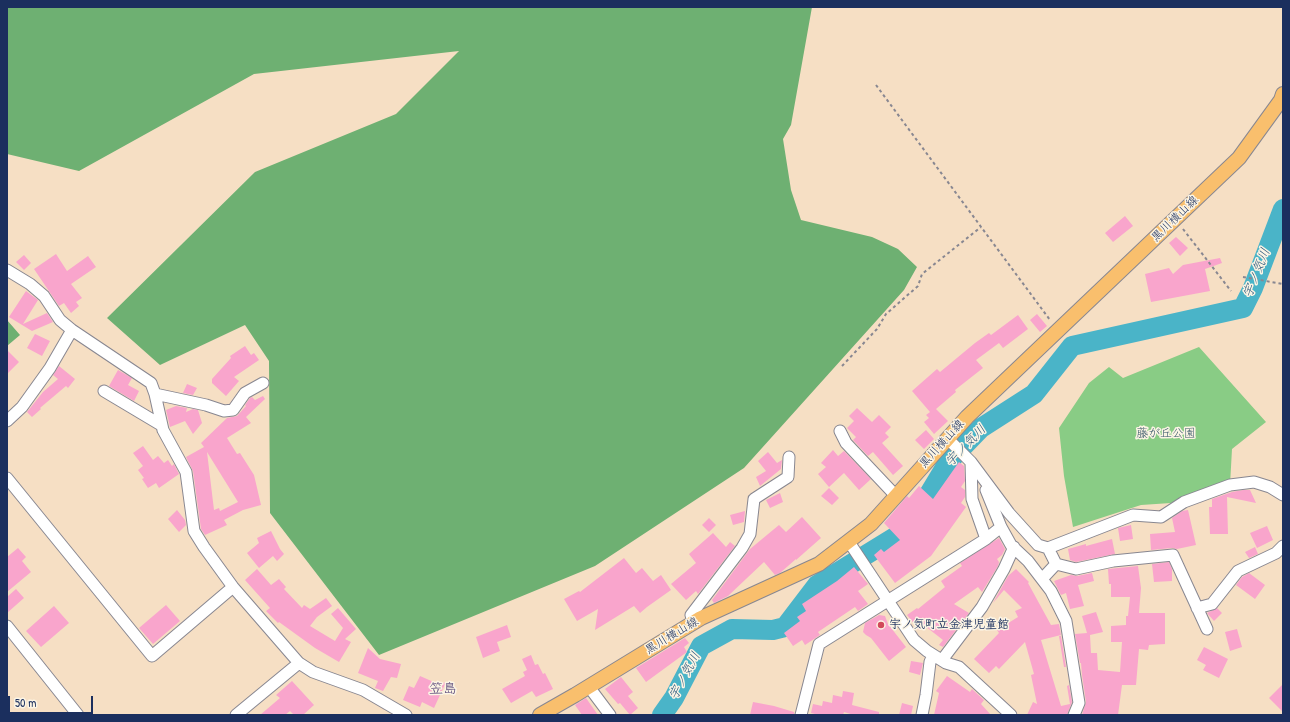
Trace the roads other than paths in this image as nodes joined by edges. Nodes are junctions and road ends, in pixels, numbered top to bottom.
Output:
1 (1283, 94) edge
2 (7, 270) edge
3 (72, 330) junction
4 (263, 383) dead end
5 (104, 391) dead end
6 (155, 394) junction
7 (7, 421) edge
8 (162, 425) junction
9 (840, 430) dead end
10 (950, 441) junction
11 (789, 457) dead end
12 (971, 462) junction
13 (980, 474) junction
14 (7, 478) edge
15 (1283, 495) edge
16 (896, 496) junction
17 (1001, 527) junction
18 (986, 539) junction
19 (1283, 546) edge
20 (852, 547) junction
21 (1014, 547) junction
22 (1048, 548) junction
23 (1056, 564) junction
24 (1042, 579) junction
25 (233, 587) junction
26 (887, 600) junction
27 (1198, 608) junction
28 (693, 623) junction
29 (7, 626) edge
30 (1207, 629) dead end
31 (937, 658) junction
32 (299, 662) junction
33 (588, 687) junction
34 (78, 715) edge
35 (236, 715) edge
36 (406, 715) edge
37 (540, 715) edge
38 (610, 715) edge
39 (801, 715) edge
40 (922, 715) edge
41 (1011, 715) edge
42 (1074, 715) edge

1 - 10 main road, 黒川横山線
2 - 3 street
3 - 6 street
3 - 7 street
4 - 6 street
5 - 8 street
6 - 8 street
8 - 25 street
9 - 16 street
10 - 12 street
10 - 16 main road, 黒川横山線
11 - 28 street
12 - 13 street
12 - 18 street
13 - 17 street
13 - 22 street
14 - 25 street
15 - 22 street
16 - 20 main road, 黒川横山線
17 - 18 street
17 - 21 street
18 - 26 street
19 - 27 street
20 - 26 street
20 - 28 main road, 黒川横山線
21 - 24 street
21 - 31 street
22 - 23 street
23 - 24 street
23 - 27 street
24 - 42 street
25 - 32 street
26 - 31 street
26 - 39 street
27 - 30 street
28 - 33 main road, 黒川横山線
29 - 34 street
31 - 40 street
31 - 41 street
32 - 35 street
32 - 36 street
33 - 37 main road, 黒川横山線
33 - 38 street

